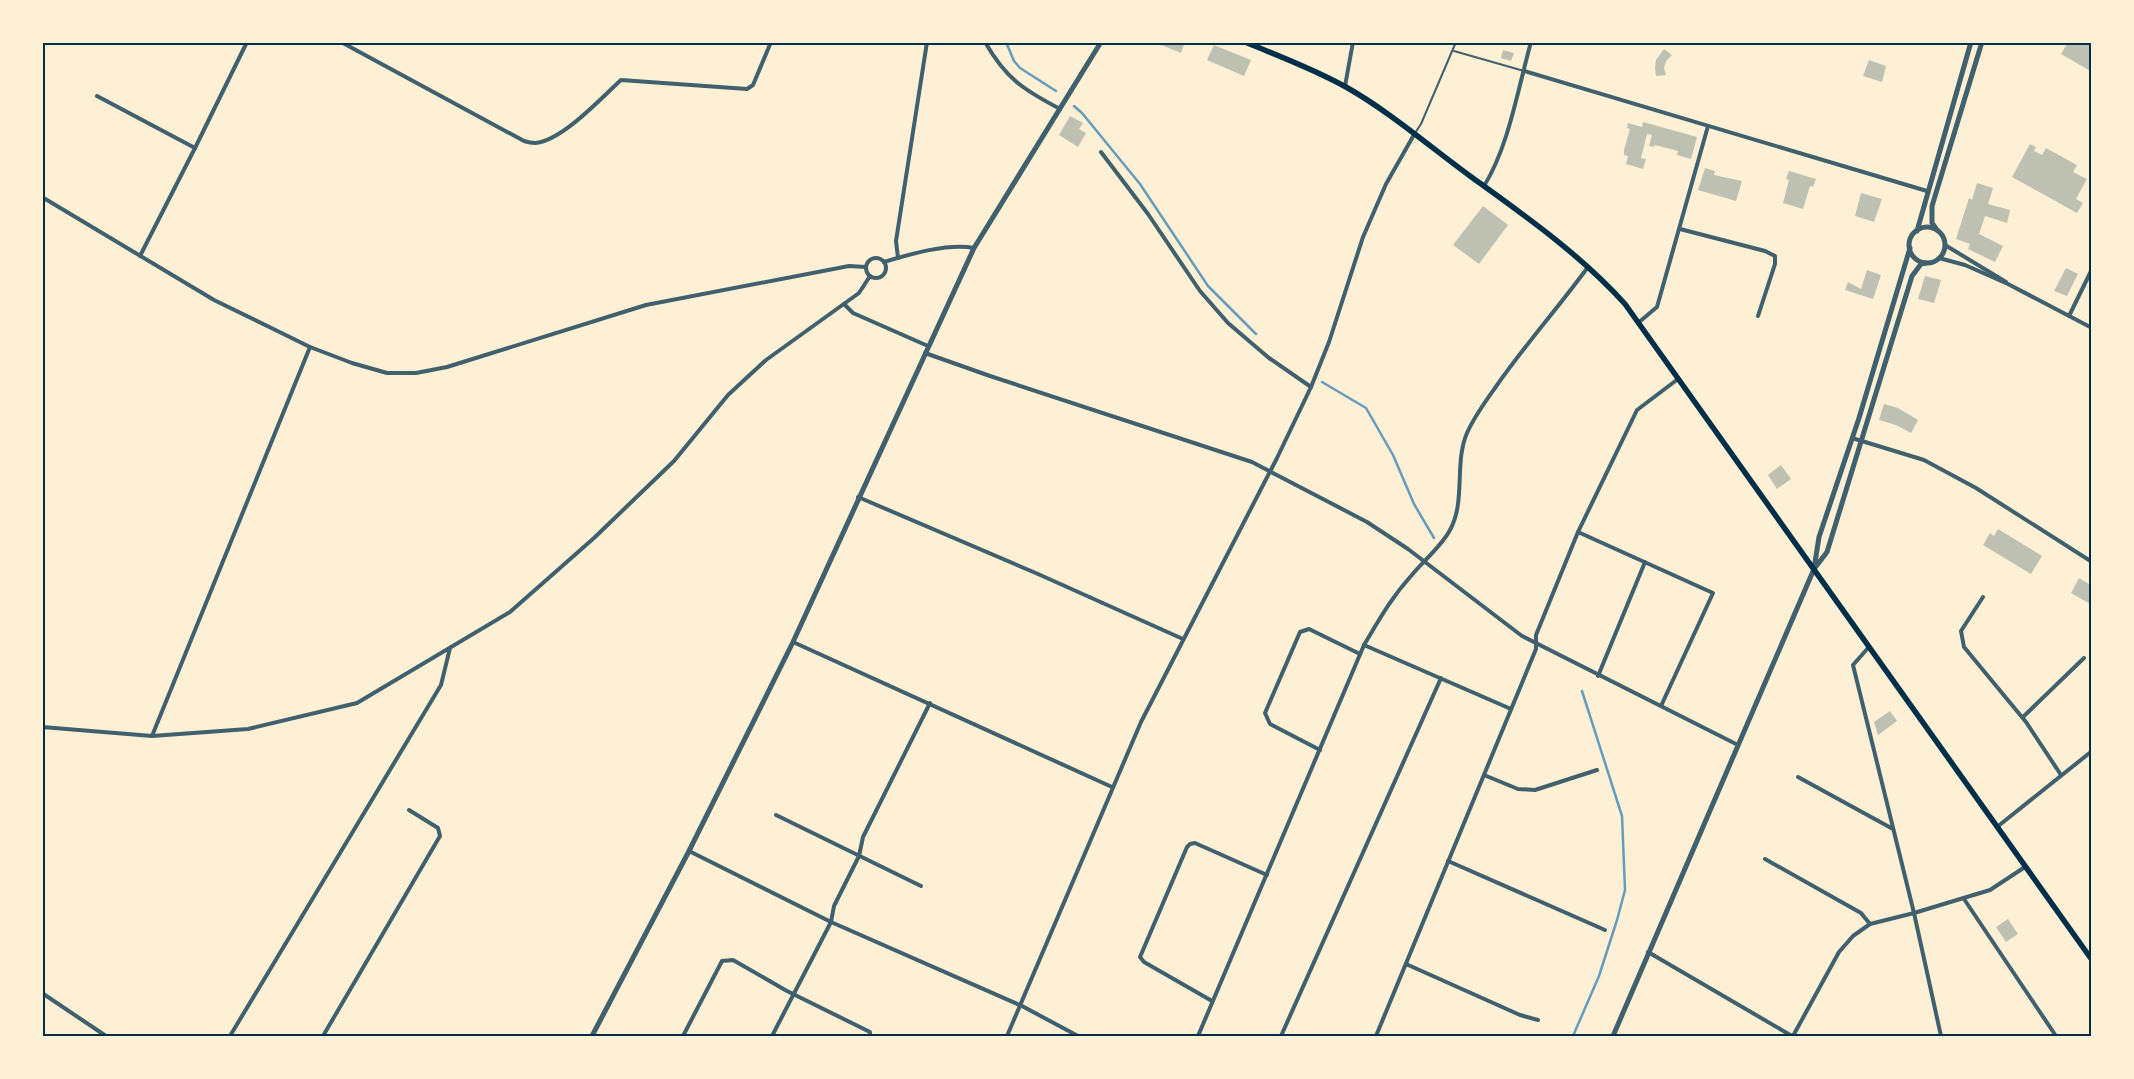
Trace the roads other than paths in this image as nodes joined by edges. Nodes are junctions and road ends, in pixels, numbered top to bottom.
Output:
1 (247, 42) edge
2 (341, 42) edge
3 (771, 42) edge
4 (927, 42) edge
5 (985, 42) edge
6 (1101, 42) edge
7 (1245, 42) edge
8 (1353, 42) edge
9 (1456, 42) edge
10 (1531, 42) edge
11 (1971, 42) edge
12 (1982, 42) edge
13 (1454, 51) junction
14 (1524, 71) junction
15 (1345, 86) junction
16 (97, 96) dead end
17 (1060, 109) junction
18 (1708, 126) junction
19 (1415, 133) junction
20 (195, 148) junction
21 (1101, 152) dead end
22 (1484, 186) junction
23 (1927, 193) junction
24 (42, 197) edge
25 (1680, 229) junction
26 (1937, 230) junction
27 (1917, 231) junction
28 (1945, 245) junction
29 (974, 248) junction
30 (1910, 248) junction
31 (140, 256) junction
32 (898, 258) junction
33 (1940, 258) junction
34 (884, 262) junction
35 (1926, 263) junction
36 (866, 267) junction
37 (1588, 267) junction
38 (2092, 270) edge
39 (870, 276) junction
40 (2008, 284) junction
41 (844, 304) junction
42 (1758, 316) dead end
43 (2069, 316) junction
44 (1638, 323) junction
45 (2092, 328) edge
46 (928, 346) junction
47 (310, 347) junction
48 (925, 353) junction
49 (1678, 379) junction
50 (1311, 387) junction
51 (1852, 438) junction
52 (1861, 440) junction
53 (1270, 470) junction
54 (858, 497) junction
55 (1578, 532) junction
56 (1425, 562) junction
57 (1646, 562) junction
58 (2092, 562) edge
59 (1814, 569) junction
60 (1983, 597) dead end
61 (1183, 640) junction
62 (793, 642) junction
63 (1534, 643) junction
64 (1364, 645) junction
65 (450, 648) junction
66 (1868, 648) junction
67 (1360, 654) junction
68 (2084, 658) dead end
69 (1598, 676) junction
70 (1441, 678) junction
71 (930, 703) junction
72 (1661, 706) junction
73 (1511, 708) junction
74 (2023, 718) junction
75 (42, 727) edge
76 (152, 736) junction
77 (1738, 745) junction
78 (1320, 750) junction
79 (2092, 751) edge
80 (1597, 770) dead end
81 (1484, 775) junction
82 (2061, 775) junction
83 (1798, 778) dead end
84 (1112, 786) junction
85 (409, 810) dead end
86 (776, 815) dead end
87 (1997, 827) junction
88 (1893, 829) junction
89 (689, 851) junction
90 (859, 856) junction
91 (1765, 860) dead end
92 (1448, 861) junction
93 (2025, 867) junction
94 (1267, 875) junction
95 (920, 886) dead end
96 (1964, 899) junction
97 (1914, 913) junction
98 (831, 922) junction
99 (1870, 924) junction
100 (1605, 930) dead end
101 (1648, 952) junction
102 (2090, 956) edge
103 (1406, 964) junction
104 (42, 993) edge
105 (794, 994) junction
106 (1212, 1001) junction
107 (1022, 1006) junction
108 (1538, 1020) dead end
109 (106, 1036) edge
110 (230, 1036) edge
111 (323, 1036) edge
112 (592, 1036) edge
113 (682, 1036) edge
114 (772, 1036) edge
115 (870, 1036) edge
116 (1007, 1036) edge
117 (1078, 1036) edge
118 (1198, 1036) edge
119 (1281, 1036) edge
120 (1376, 1036) edge
121 (1613, 1036) edge
122 (1793, 1036) edge
123 (1942, 1036) edge
124 (2056, 1036) edge

1 - 20 street
2 - 3 street
4 - 32 street
5 - 17 street
6 - 17 street
7 - 15 main road
8 - 15 street
9 - 13 lane
10 - 14 street
11 - 23 street
12 - 26 street
13 - 14 lane
13 - 19 lane
14 - 18 street
14 - 22 street
15 - 19 main road
16 - 20 street
17 - 29 street
18 - 23 street
18 - 25 street
19 - 22 main road
19 - 50 street
20 - 31 street
21 - 50 street
22 - 37 main road
23 - 27 street
24 - 31 street
25 - 42 street
25 - 44 street
26 - 27 street
26 - 28 street
27 - 30 street
28 - 33 street
28 - 40 street
29 - 32 street
29 - 46 street
30 - 35 street
30 - 51 street
31 - 47 street
32 - 34 street
33 - 35 street
33 - 40 street
34 - 36 street
34 - 39 street
35 - 52 street
36 - 39 street
36 - 47 street
37 - 44 main road
37 - 56 street
38 - 43 street
39 - 41 street
40 - 43 street
41 - 46 street
41 - 65 street
43 - 45 street
44 - 49 main road
46 - 48 street
47 - 76 street
48 - 53 street
48 - 54 street
49 - 55 street
49 - 59 main road
50 - 53 street
51 - 52 street
51 - 59 street
52 - 58 street
52 - 59 street
53 - 56 street
53 - 61 street
54 - 61 street
54 - 62 street
55 - 57 street
55 - 63 street
56 - 63 street
56 - 64 street
57 - 69 street
57 - 72 street
59 - 66 main road
59 - 77 street
60 - 74 street
61 - 84 street
62 - 71 street
62 - 89 street
63 - 69 street
63 - 73 street
64 - 67 street
64 - 70 street
65 - 76 street
65 - 110 street
66 - 87 main road
66 - 88 street
67 - 78 street
67 - 78 street
68 - 74 street
69 - 72 street
70 - 73 street
70 - 119 street
71 - 84 street
71 - 90 street
72 - 77 street
73 - 81 street
74 - 82 street
75 - 76 street
77 - 101 street
78 - 94 street
79 - 82 street
80 - 81 street
81 - 92 street
82 - 87 street
83 - 88 street
84 - 107 street
85 - 111 street
86 - 90 street
87 - 93 main road
88 - 97 street
89 - 98 street
89 - 112 street
90 - 95 street
90 - 98 street
91 - 99 street
92 - 100 street
92 - 103 street
93 - 96 street
93 - 102 main road
94 - 106 street
94 - 106 street
96 - 97 street
96 - 124 street
97 - 99 street
97 - 123 street
98 - 105 street
98 - 107 street
99 - 122 street
101 - 121 street
101 - 122 street
103 - 108 street
103 - 120 street
104 - 109 street
105 - 113 street
105 - 114 street
105 - 115 street
106 - 118 street
107 - 116 street
107 - 117 street

